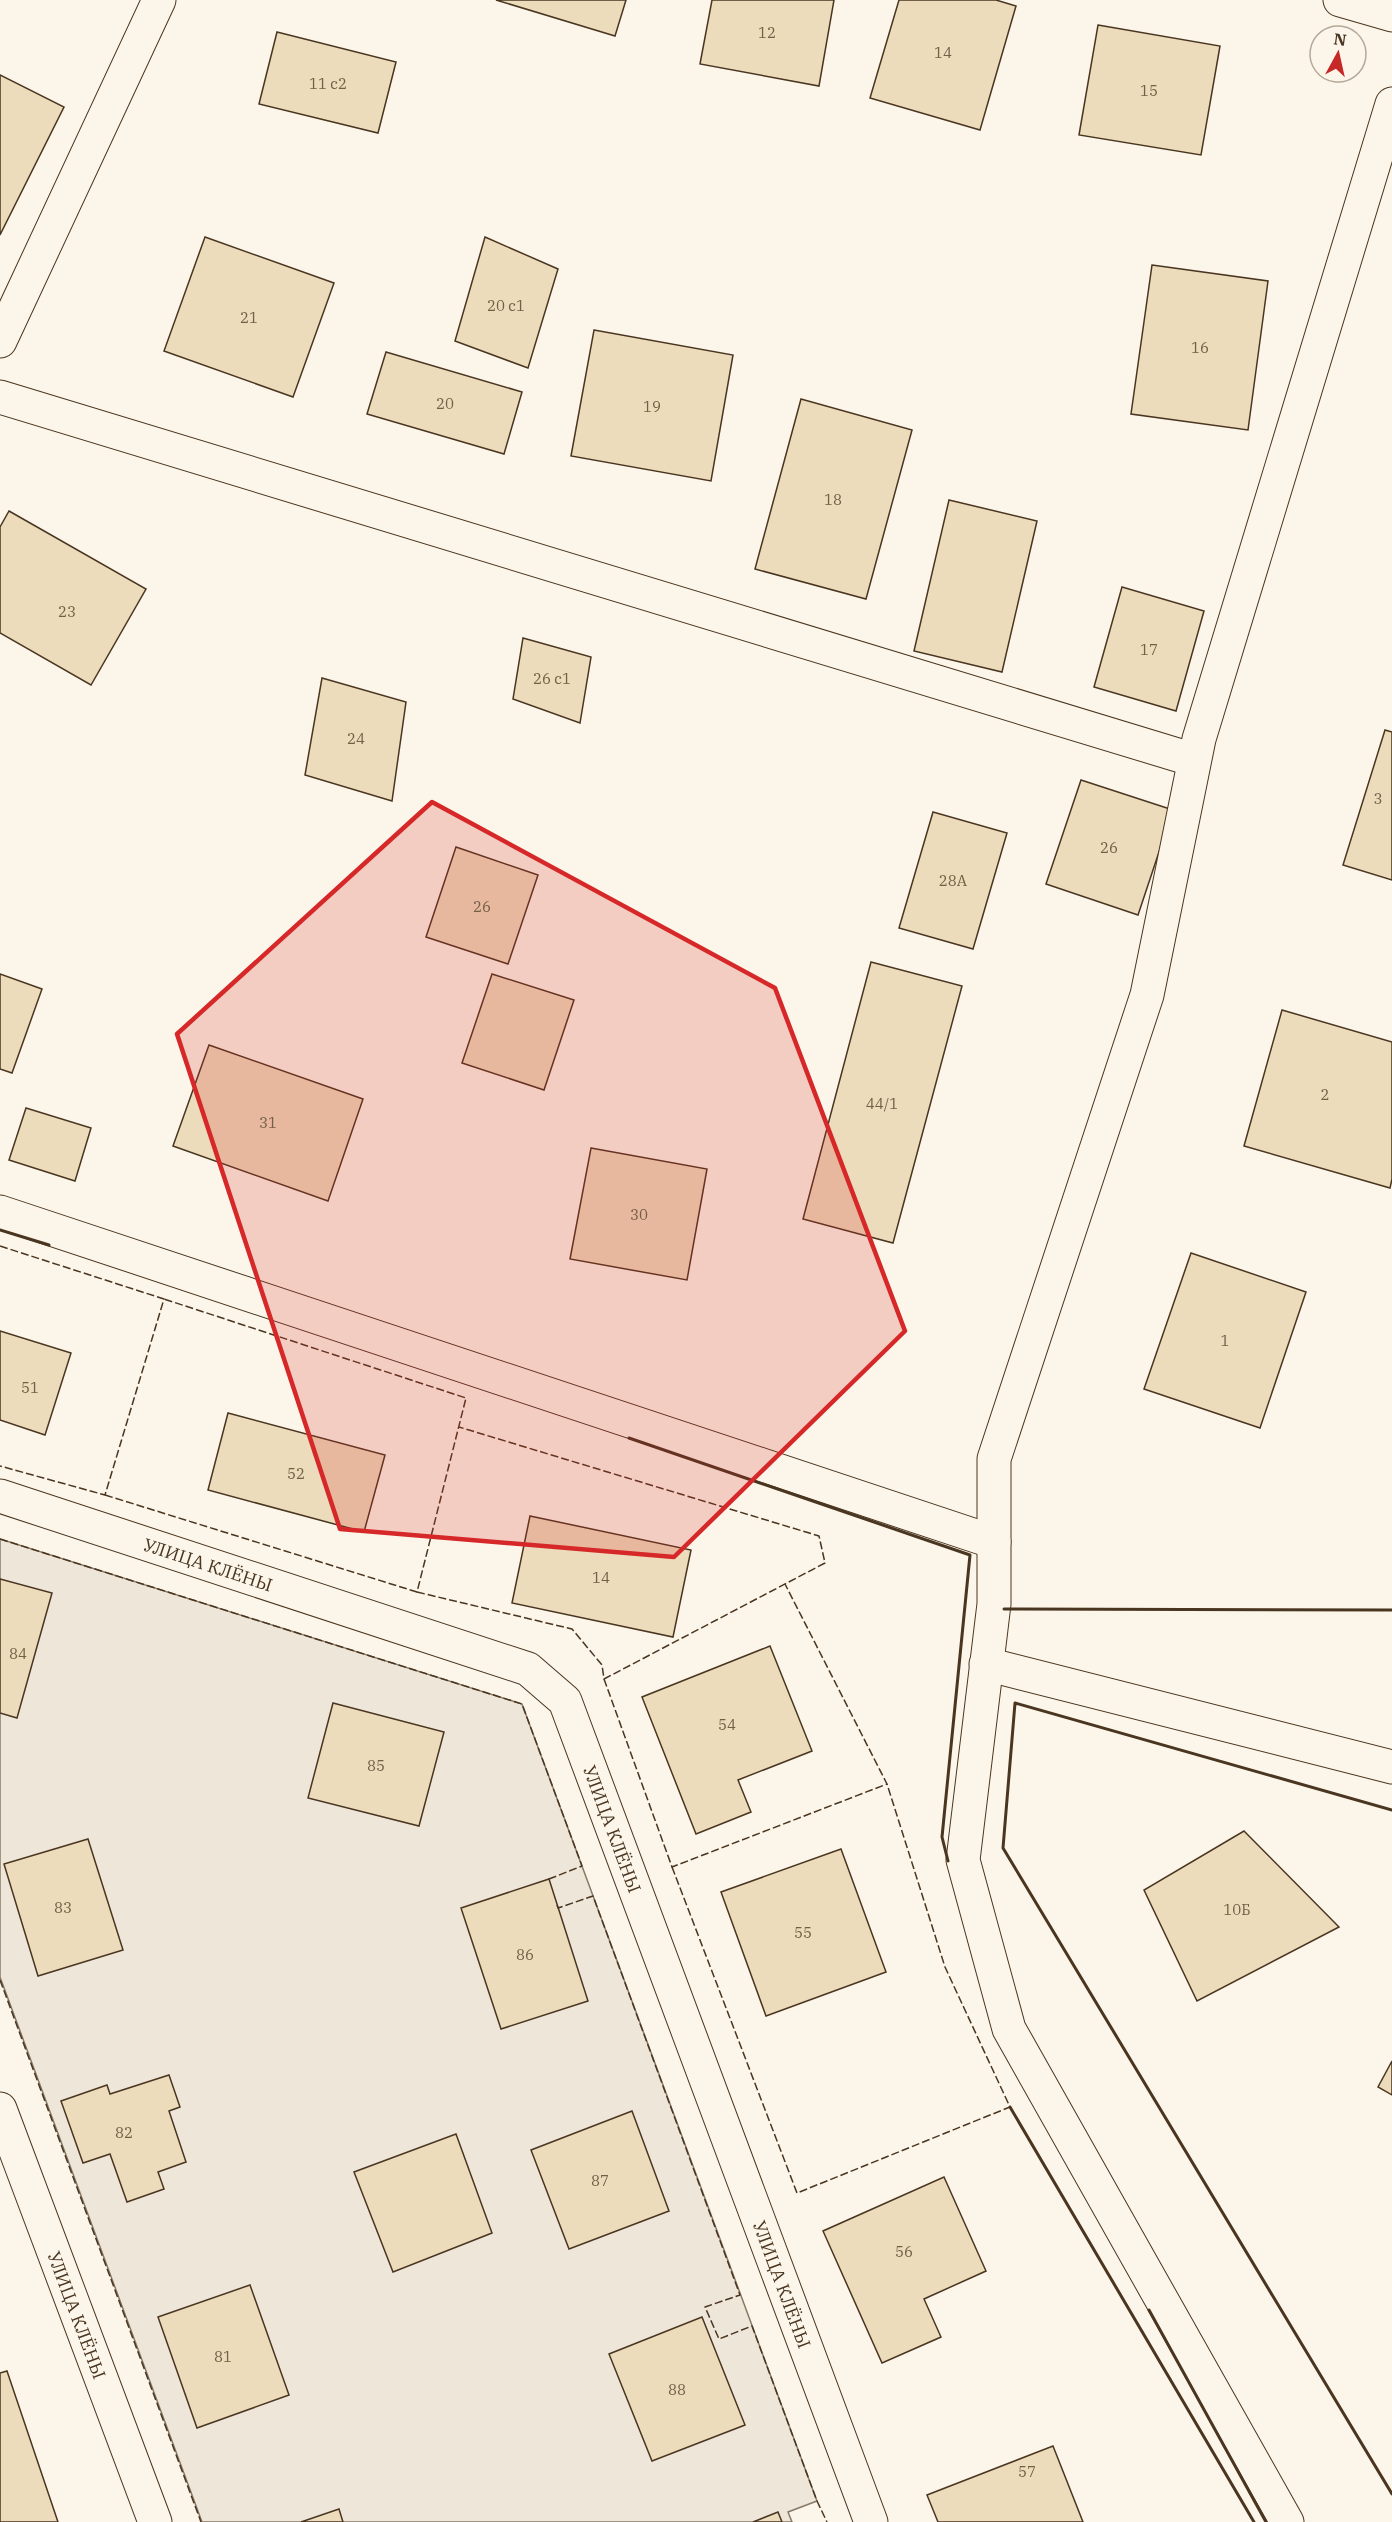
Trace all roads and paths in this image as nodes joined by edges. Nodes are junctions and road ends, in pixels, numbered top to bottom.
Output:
1 (159, 0) edge
2 (1340, 0) edge
3 (1392, 15) edge
4 (1392, 104) edge
5 (0, 341) edge
6 (0, 397) edge
7 (1194, 760) junction
8 (0, 1212) edge
9 (0, 1496) edge
10 (994, 1542) junction
11 (986, 1664) junction
12 (1392, 1767) edge
13 (0, 2109) edge
14 (154, 2522) edge
15 (871, 2522) edge
16 (1287, 2522) edge

1 - 5 street
2 - 3 street
4 - 7 street
6 - 7 street
7 - 10 street
8 - 10 street
9 - 15 street, УЛИЦА КЛЁНЫ
10 - 11 street
11 - 12 street
11 - 16 street
13 - 14 street, УЛИЦА КЛЁНЫ

